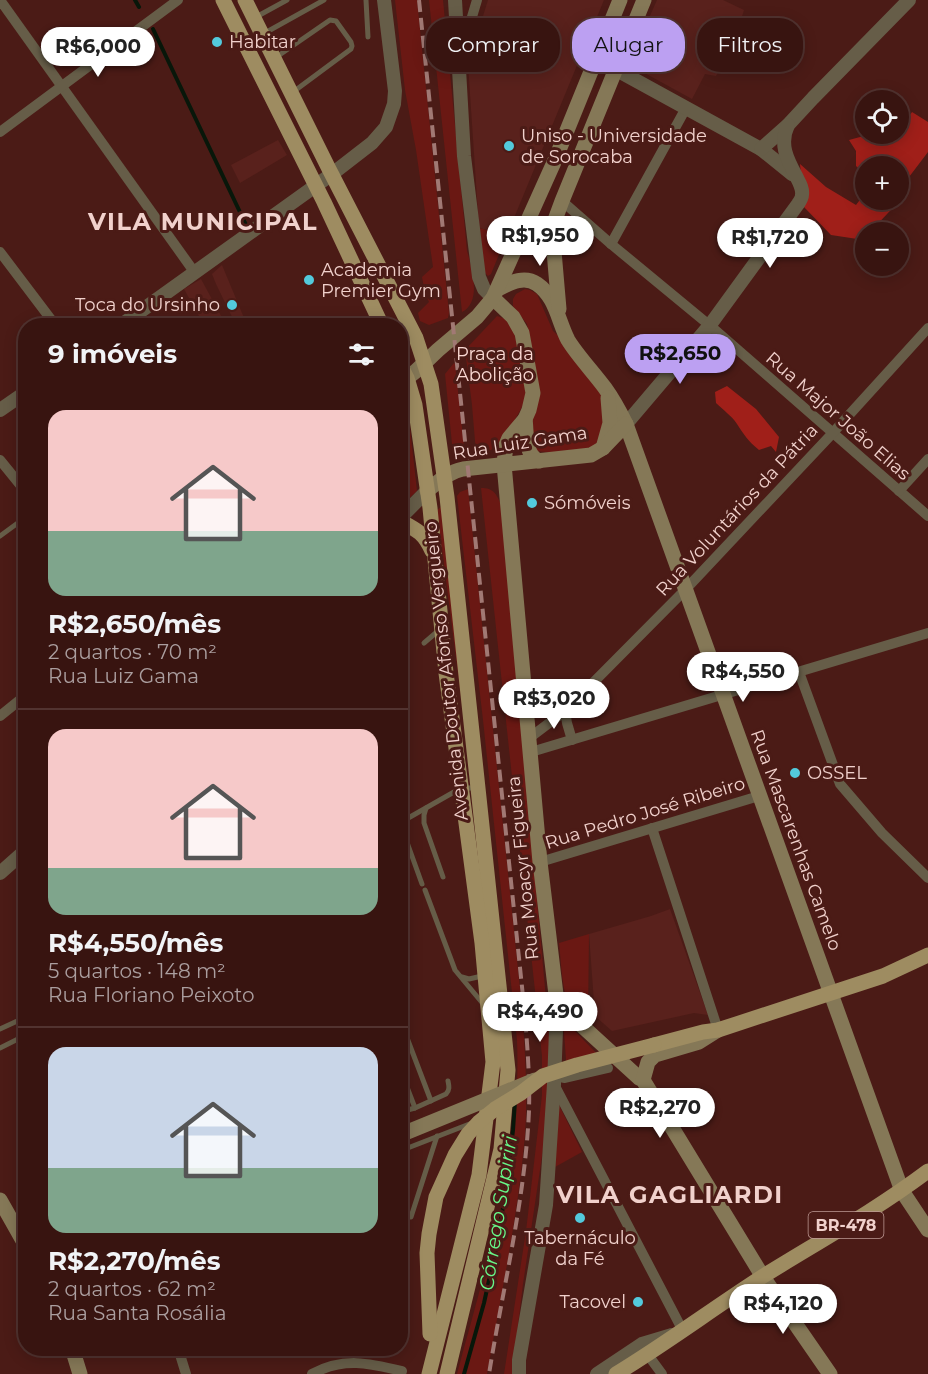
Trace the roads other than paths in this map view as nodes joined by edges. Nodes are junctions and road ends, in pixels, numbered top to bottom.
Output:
1 (0, 0) edge
2 (178, 0) edge
3 (223, 0) edge
4 (246, 0) edge
5 (287, 0) edge
6 (324, 0) edge
7 (366, 0) edge
8 (384, 0) edge
9 (454, 0) edge
10 (477, 0) edge
11 (620, 0) edge
12 (644, 0) edge
13 (909, 0) edge
14 (254, 18) junction
15 (455, 18) edge
16 (472, 18) edge
17 (636, 18) edge
18 (262, 34) junction
19 (368, 37) dead end
20 (274, 58) junction
21 (460, 72) edge
22 (614, 72) edge
23 (620, 72) edge
24 (62, 86) junction
25 (292, 93) junction
26 (686, 108) junction
27 (788, 124) junction
28 (0, 132) edge
29 (289, 134) junction
30 (761, 149) junction
31 (555, 160) junction
32 (335, 169) junction
33 (796, 177) junction
34 (315, 186) junction
35 (562, 201) junction
36 (611, 244) junction
37 (0, 252) edge
38 (195, 273) junction
39 (498, 298) junction
40 (559, 315) junction
41 (50, 318) edge
42 (131, 318) edge
43 (378, 318) edge
44 (406, 318) edge
45 (408, 321) edge
46 (710, 326) junction
47 (928, 328) edge
48 (424, 363) junction
49 (408, 372) edge
50 (408, 388) edge
51 (606, 390) junction
52 (18, 398) edge
53 (0, 410) edge
54 (525, 419) junction
55 (626, 424) junction
56 (832, 434) junction
57 (603, 448) junction
58 (928, 459) edge
59 (0, 460) edge
60 (539, 461) junction
61 (504, 464) junction
62 (444, 476) junction
63 (18, 482) edge
64 (427, 491) junction
65 (899, 492) junction
66 (408, 511) edge
67 (928, 516) edge
68 (18, 523) edge
69 (408, 524) edge
70 (0, 536) edge
71 (435, 560) junction
72 (685, 590) junction
73 (442, 628) junction
74 (928, 633) edge
75 (424, 643) dead end
76 (799, 672) junction
77 (723, 694) junction
78 (18, 701) edge
79 (565, 711) junction
80 (0, 716) edge
81 (572, 740) junction
82 (530, 746) junction
83 (461, 788) junction
84 (478, 788) junction
85 (759, 796) junction
86 (426, 807) junction
87 (408, 818) edge
88 (652, 828) junction
89 (408, 843) edge
90 (18, 857) edge
91 (540, 862) junction
92 (0, 873) edge
93 (443, 877) dead end
94 (928, 878) edge
95 (928, 955) edge
96 (485, 975) junction
97 (461, 977) junction
98 (830, 993) junction
99 (557, 1003) junction
100 (489, 1012) junction
101 (18, 1021) edge
102 (0, 1029) edge
103 (711, 1031) junction
104 (18, 1039) edge
105 (408, 1041) edge
106 (0, 1048) edge
107 (608, 1068) dead end
108 (551, 1079) junction
109 (643, 1080) junction
110 (448, 1081) dead end
111 (408, 1090) edge
112 (431, 1101) junction
113 (558, 1101) junction
114 (415, 1108) junction
115 (408, 1110) edge
116 (486, 1118) junction
117 (408, 1132) edge
118 (437, 1136) junction
119 (408, 1148) edge
120 (928, 1171) edge
121 (902, 1191) junction
122 (0, 1200) edge
123 (411, 1217) dead end
124 (928, 1230) edge
125 (18, 1232) edge
126 (763, 1276) junction
127 (681, 1332) junction
128 (434, 1350) junction
129 (648, 1354) junction
130 (74, 1356) edge
131 (180, 1356) edge
132 (80, 1374) edge
133 (186, 1374) edge
134 (312, 1374) edge
135 (401, 1374) edge
136 (429, 1374) edge
137 (447, 1374) edge
138 (519, 1374) edge
139 (597, 1374) edge
140 (616, 1374) edge
141 (662, 1374) edge
142 (830, 1374) edge

1 - 24 street
2 - 24 street
3 - 29 main road
4 - 14 main road, Avenida Doutor Afonso Vergueiro
5 - 14 lane
6 - 18 lane
7 - 19 lane
8 - 32 street
9 - 15 street
10 - 16 street
11 - 31 main road
12 - 17 main road
13 - 27 street
14 - 18 main road, Avenida Doutor Afonso Vergueiro
18 - 20 main road, Avenida Doutor Afonso Vergueiro
20 - 25 main road, Avenida Doutor Afonso Vergueiro
20 - 25 lane
21 - 39 street
22 - 35 main road
23 - 26 street
24 - 28 street
24 - 38 street
25 - 32 main road, Avenida Doutor Afonso Vergueiro
26 - 30 street
26 - 36 street
27 - 30 street
27 - 33 street
29 - 32 main road
29 - 34 main road
30 - 33 street
31 - 35 main road
31 - 39 main road
32 - 34 street
32 - 44 main road, Avenida Doutor Afonso Vergueiro
33 - 46 street
34 - 38 street
34 - 43 main road
35 - 36 street, Rua Major João Elias
35 - 40 main road
36 - 46 street, Rua Major João Elias
37 - 41 street
38 - 42 street
39 - 40 main road
39 - 48 main road
39 - 54 main road
40 - 51 main road, Rua Mascarenhas Camelo
45 - 48 main road, Avenida Doutor Afonso Vergueiro
46 - 55 street
46 - 56 street, Rua Major João Elias
47 - 56 street, Rua Voluntários da Pátria
48 - 49 main road
48 - 62 main road, Avenida Doutor Afonso Vergueiro
50 - 64 main road, Avenida Doutor Afonso Vergueiro
51 - 55 main road, Rua Mascarenhas Camelo
51 - 57 main road
52 - 53 street
54 - 60 main road
54 - 61 main road, Rua Moacyr Figueira
55 - 57 main road
55 - 72 main road, Rua Mascarenhas Camelo
56 - 65 street, Rua Major João Elias
56 - 72 street, Rua Voluntários da Pátria
57 - 60 main road, Rua Luiz Gama
58 - 65 street
59 - 63 street
60 - 61 main road, Rua Luiz Gama
61 - 62 main road, Rua Luiz Gama
61 - 82 main road, Rua Moacyr Figueira
62 - 64 main road
62 - 84 main road, Avenida Doutor Afonso Vergueiro
64 - 66 street
64 - 71 main road, Avenida Doutor Afonso Vergueiro
65 - 67 street, Rua Major João Elias
68 - 70 lane
69 - 71 main road
71 - 73 main road, Avenida Doutor Afonso Vergueiro
72 - 77 main road, Rua Mascarenhas Camelo
72 - 79 street, Rua Voluntários da Pátria
73 - 75 lane
73 - 83 main road, Avenida Doutor Afonso Vergueiro
74 - 76 street
76 - 77 street
76 - 94 street
77 - 81 street
77 - 85 main road, Rua Mascarenhas Camelo
78 - 80 street
79 - 81 street
79 - 82 street, Rua Voluntários da Pátria
81 - 82 street
82 - 91 main road, Rua Moacyr Figueira
83 - 84 lane
83 - 86 lane
83 - 96 main road, Avenida Doutor Afonso Vergueiro
84 - 137 main road, Avenida Doutor Afonso Vergueiro
85 - 88 street, Rua Pedro José Ribeiro
85 - 98 main road, Rua Mascarenhas Camelo
86 - 87 lane
86 - 93 lane
88 - 91 street, Rua Pedro José Ribeiro
88 - 103 street
89 - 97 lane
90 - 92 street
91 - 99 main road, Rua Moacyr Figueira
95 - 98 main road
96 - 97 lane
96 - 100 main road, Avenida Doutor Afonso Vergueiro
97 - 100 lane
98 - 103 main road
98 - 121 main road, Rua Mascarenhas Camelo
99 - 108 street, Rua Moacyr Figueira
99 - 109 main road
100 - 116 main road, Avenida Doutor Afonso Vergueiro
101 - 102 lane
103 - 108 main road, bridge
103 - 109 main road
104 - 106 lane
105 - 112 lane
107 - 108 street
108 - 113 street, Rua Moacyr Figueira
108 - 117 main road, bridge
108 - 128 main road, bridge
109 - 126 main road
110 - 112 lane
111 - 114 lane
112 - 114 lane
113 - 127 street
113 - 138 street, Rua Moacyr Figueira
114 - 115 lane
116 - 118 lane
116 - 128 main road, Avenida Doutor Afonso Vergueiro
118 - 119 lane
118 - 123 lane
120 - 121 main road, BR-478
121 - 124 main road, Rua Mascarenhas Camelo
121 - 126 main road, BR-478
122 - 125 main road
126 - 127 main road, BR-478
126 - 142 main road
127 - 129 main road, BR-478
127 - 139 street, BR-478
128 - 136 main road, Avenida Doutor Afonso Vergueiro
129 - 140 main road, BR-478
129 - 141 street
130 - 132 main road
131 - 133 street
134 - 135 street

